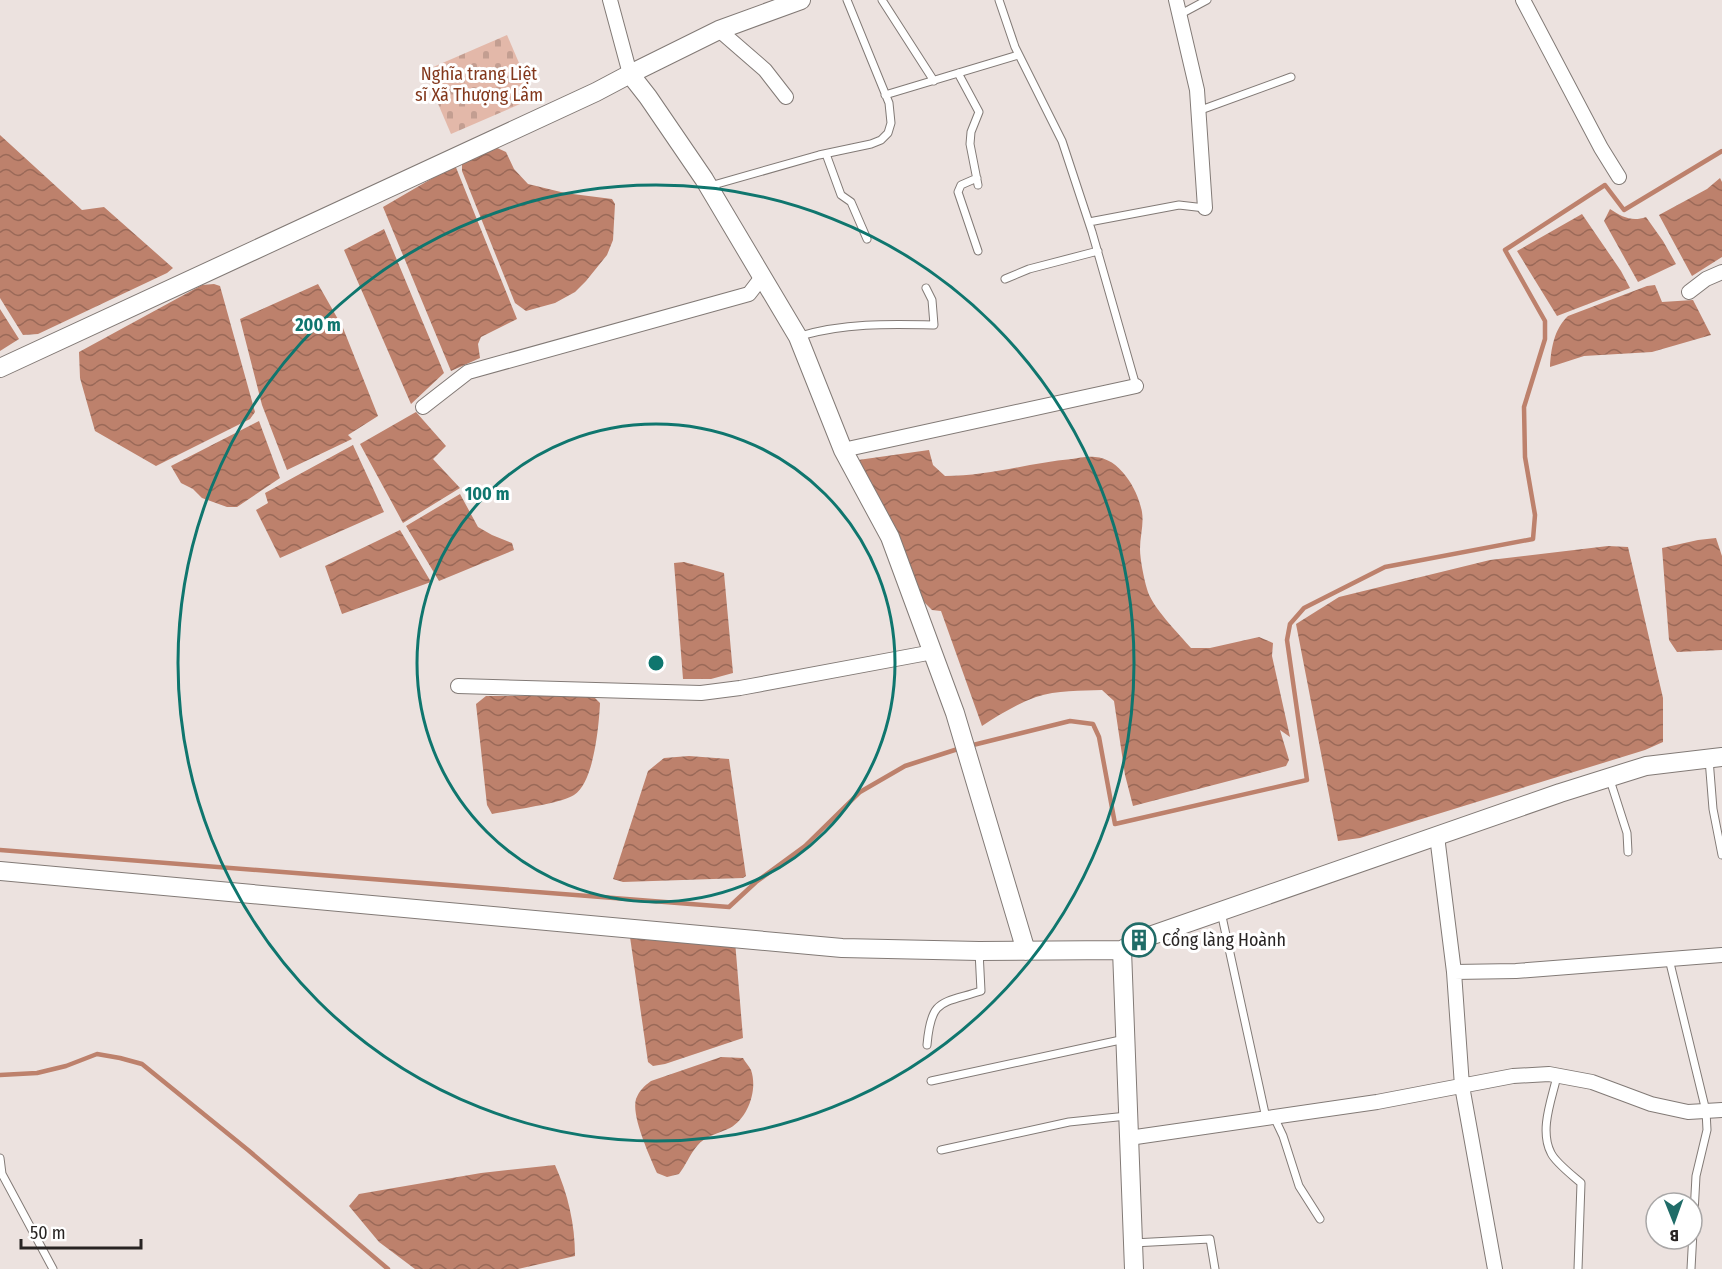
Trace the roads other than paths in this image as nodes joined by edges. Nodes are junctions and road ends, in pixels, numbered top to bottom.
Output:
1 (610, 0) edge
2 (801, 0) edge
3 (847, 0) edge
4 (882, 0) edge
5 (999, 0) edge
6 (1176, 0) edge
7 (1207, 0) edge
8 (1523, 0) edge
9 (1179, 15) junction
10 (719, 30) junction
11 (1018, 55) junction
12 (958, 73) junction
13 (630, 74) junction
14 (1291, 77) dead end
15 (934, 81) junction
16 (885, 95) junction
17 (786, 97) dead end
18 (1198, 111) junction
19 (826, 154) junction
20 (1619, 177) dead end
21 (708, 187) junction
22 (1205, 208) joint
23 (1089, 222) junction
24 (867, 239) dead end
25 (978, 251) dead end
26 (1098, 251) junction
27 (1722, 272) edge
28 (762, 277) junction
29 (1005, 279) dead end
30 (926, 288) dead end
31 (1689, 292) dead end
32 (798, 337) junction
33 (0, 368) edge
34 (1136, 386) joint
35 (423, 407) dead end
36 (843, 450) junction
37 (933, 652) junction
38 (458, 686) dead end
39 (1715, 758) edge
40 (1609, 777) junction
41 (1437, 836) junction
42 (1628, 852) dead end
43 (1722, 855) edge
44 (0, 871) edge
45 (1221, 910) junction
46 (1133, 943) junction
47 (979, 951) junction
48 (1026, 951) junction
49 (1722, 955) edge
50 (1670, 959) junction
51 (1454, 972) junction
52 (1126, 1039) junction
53 (927, 1045) dead end
54 (1557, 1076) junction
55 (931, 1080) dead end
56 (1462, 1086) junction
57 (1722, 1110) edge
58 (1706, 1111) junction
59 (1128, 1115) junction
60 (1270, 1118) junction
61 (1129, 1138) junction
62 (941, 1150) dead end
63 (0, 1158) edge
64 (1320, 1220) dead end
65 (1133, 1242) junction
66 (53, 1269) edge
67 (1134, 1269) edge
68 (1215, 1269) edge
69 (1495, 1269) edge
70 (1578, 1269) edge
71 (1691, 1269) edge

1 - 13 street
2 - 10 street
3 - 16 lane
4 - 15 lane
5 - 11 lane
6 - 9 street
7 - 9 lane
8 - 20 street
9 - 18 street
10 - 13 street
10 - 17 street
11 - 12 lane
11 - 23 lane
12 - 15 lane
12 - 25 lane
13 - 21 street
13 - 33 street
14 - 18 lane
15 - 16 lane
16 - 19 lane
18 - 22 street
19 - 21 lane
19 - 24 lane
21 - 28 street
22 - 23 lane
23 - 26 lane
26 - 29 lane
26 - 34 lane
27 - 31 street
28 - 32 street
28 - 35 street
30 - 32 lane
32 - 36 street
34 - 36 street
36 - 37 street
37 - 38 street
37 - 48 street
39 - 40 street
39 - 43 lane
40 - 41 street
40 - 42 lane
41 - 45 street
41 - 51 street
44 - 47 street
45 - 46 street
45 - 60 lane
46 - 48 street
46 - 52 street
47 - 48 street
47 - 53 lane
49 - 50 street
50 - 51 street
50 - 58 lane
51 - 56 street
52 - 55 lane
52 - 59 street
54 - 56 street
54 - 58 street
54 - 70 lane
56 - 60 street
56 - 69 street
57 - 58 street
58 - 71 lane
59 - 61 street
59 - 62 lane
60 - 61 street
60 - 64 lane
61 - 65 street
63 - 66 lane
65 - 67 street
65 - 68 lane

